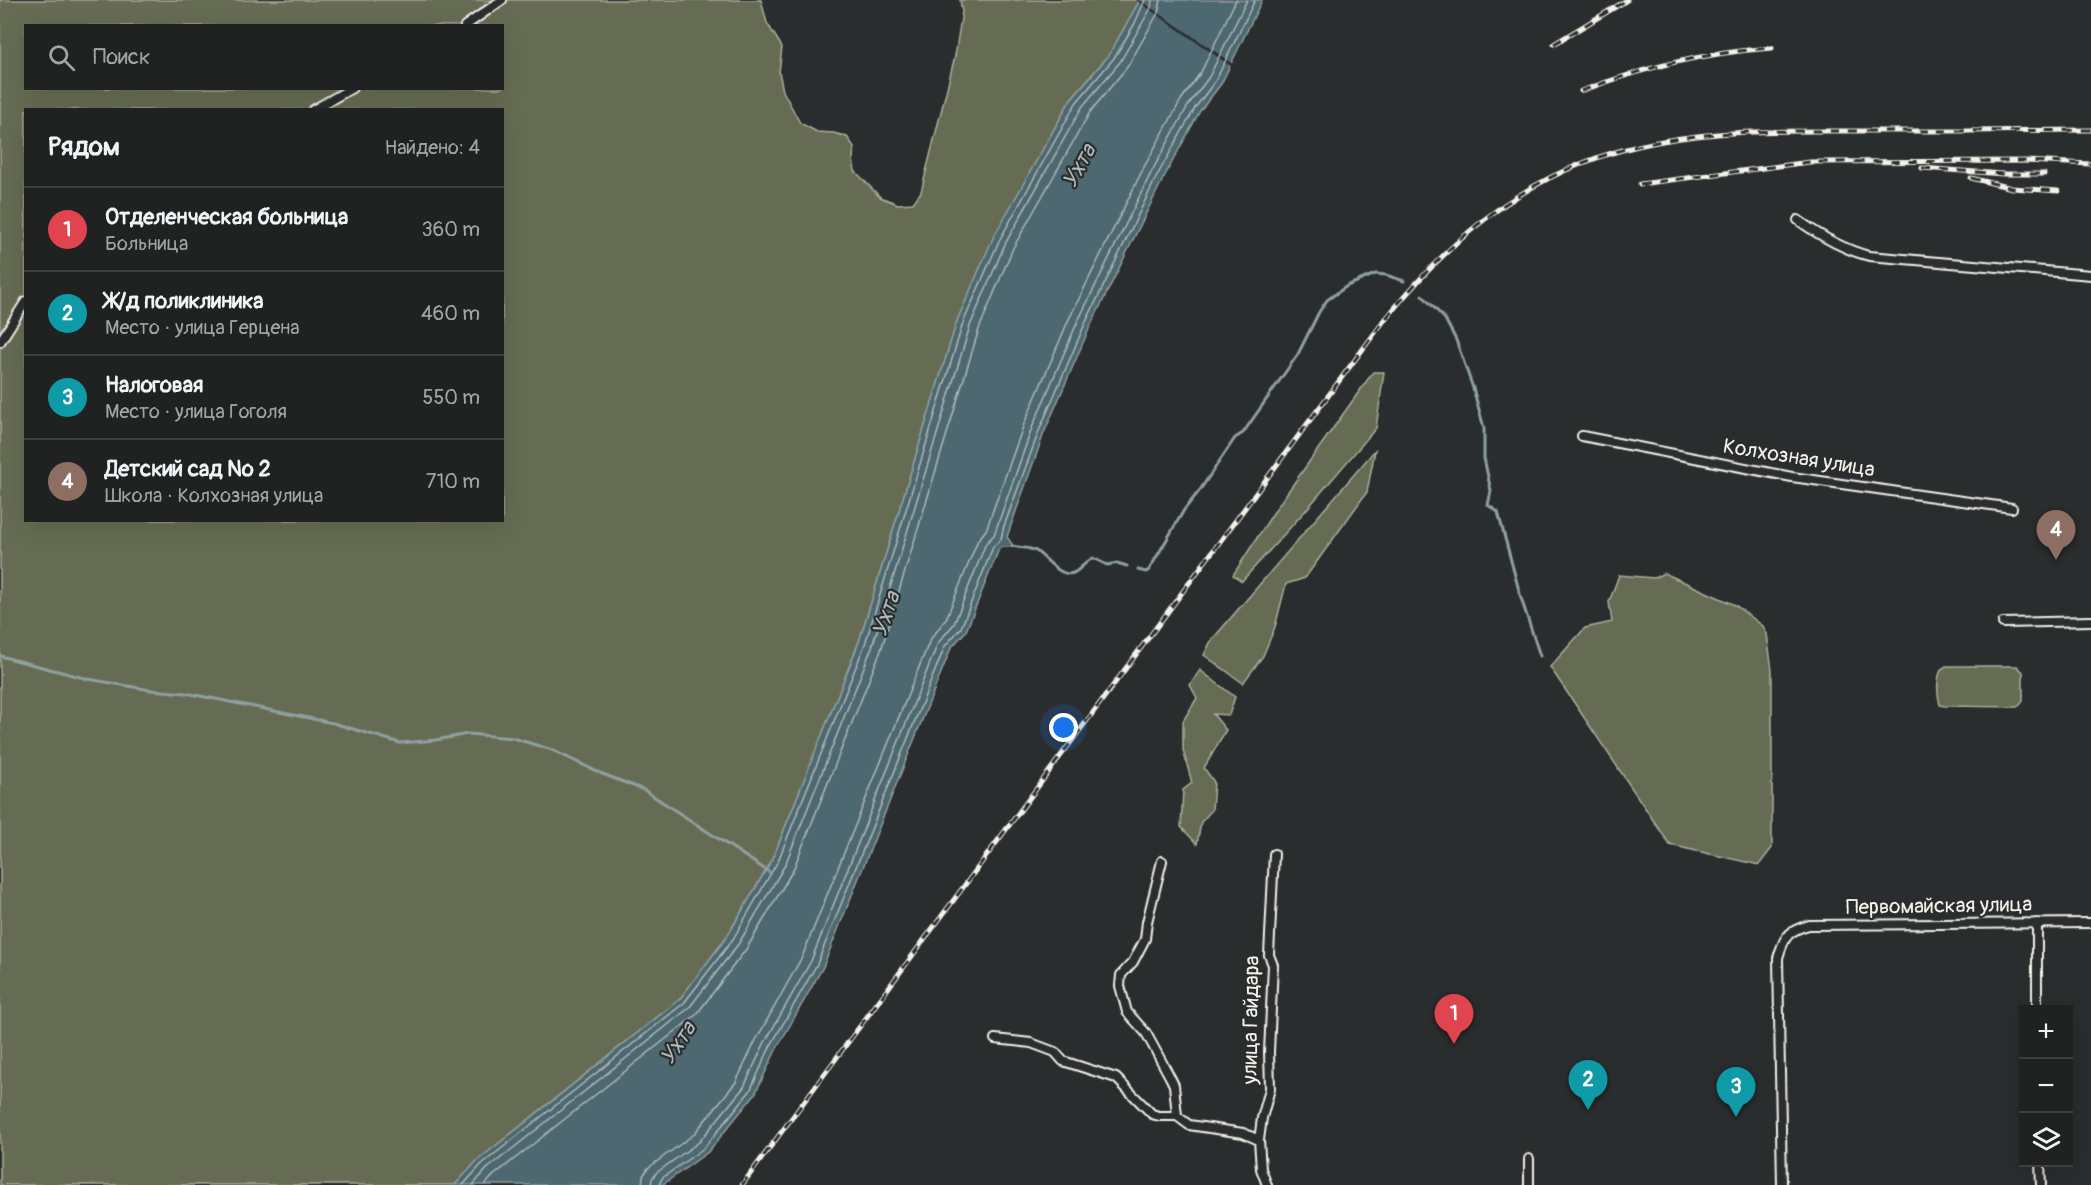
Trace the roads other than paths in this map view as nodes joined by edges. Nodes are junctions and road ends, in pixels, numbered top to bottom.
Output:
1 (502, 0) edge
2 (468, 24) edge
3 (348, 90) edge
4 (317, 108) edge
5 (1798, 220) dead end
6 (2091, 275) edge
7 (24, 305) edge
8 (0, 342) edge
9 (1582, 436) dead end
10 (2012, 508) dead end
11 (2091, 621) edge
12 (2003, 623) dead end
13 (1274, 854) dead end
14 (1162, 861) dead end
15 (2037, 923) junction
16 (2091, 923) edge
17 (2037, 1005) edge
18 (995, 1039) dead end
19 (1177, 1116) junction
20 (1259, 1140) junction
21 (1528, 1159) dead end
22 (2040, 1167) edge
23 (1267, 1185) edge
24 (1529, 1185) edge
25 (1782, 1185) edge
26 (2041, 1185) edge

1 - 2 street
3 - 4 street
5 - 6 street
7 - 8 street
9 - 10 street, Колхозная улица
11 - 12 street
13 - 20 street, улица Гайдара
14 - 19 street
15 - 16 street, Первомайская улица
15 - 17 street
15 - 25 street, Первомайская улица
18 - 19 street
19 - 20 street
20 - 23 street, улица Гайдара
21 - 24 street
22 - 26 street

